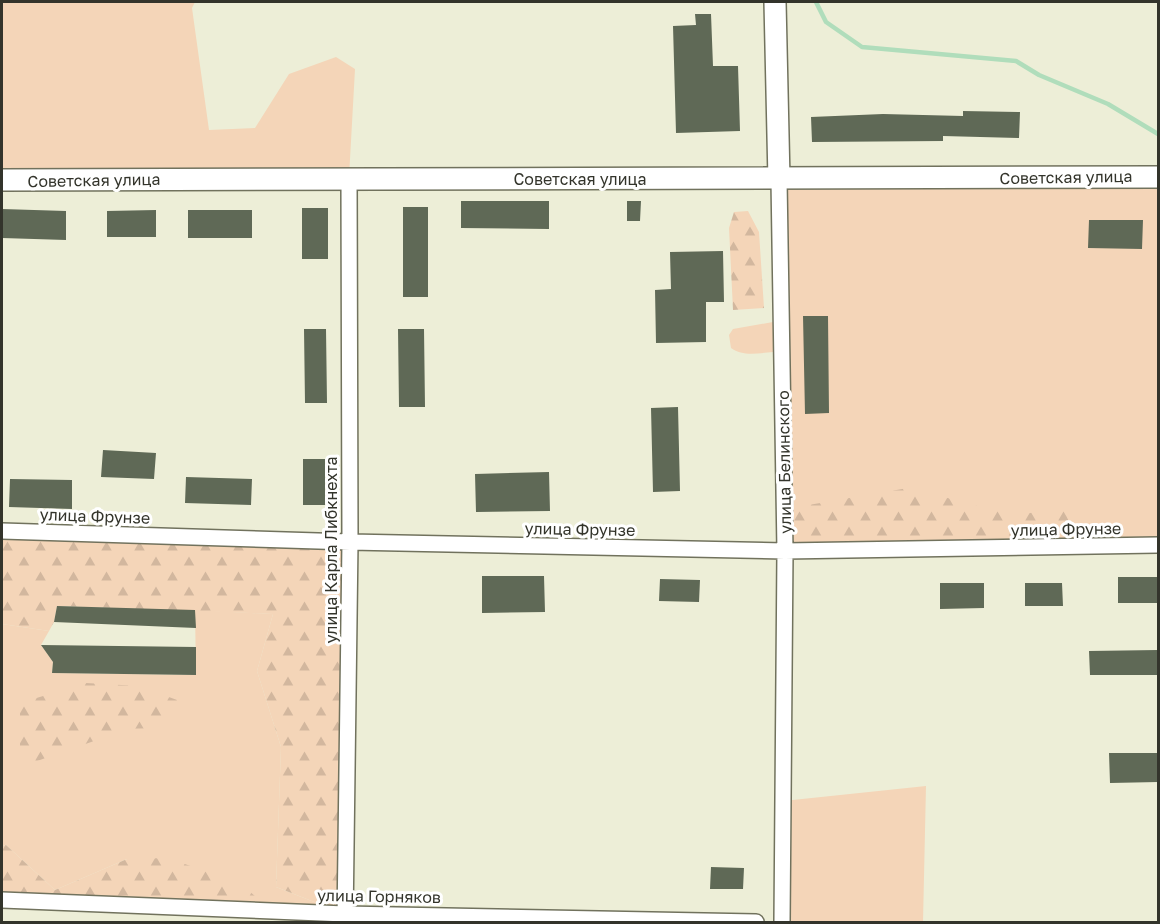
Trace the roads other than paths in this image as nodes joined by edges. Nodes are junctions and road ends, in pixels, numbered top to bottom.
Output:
1 (775, 2) edge
2 (349, 177) junction
3 (1158, 177) edge
4 (2, 180) edge
5 (779, 180) junction
6 (2, 531) edge
7 (350, 542) junction
8 (1158, 545) edge
9 (785, 551) junction
10 (2, 900) edge
11 (345, 918) edge
12 (756, 922) edge
13 (782, 922) edge

1 - 5 street, улица Белинского
2 - 4 street, Советская улица
2 - 5 street, Советская улица
2 - 7 street, улица Карла Либкнехта
3 - 5 street, Советская улица
5 - 9 street, улица Белинского
6 - 7 street, улица Фрунзе
7 - 9 street, улица Фрунзе
7 - 11 street, улица Карла Либкнехта
8 - 9 street, улица Фрунзе
9 - 13 street, улица Белинского
10 - 11 street, улица Горняков
11 - 12 street, улица Горняков

